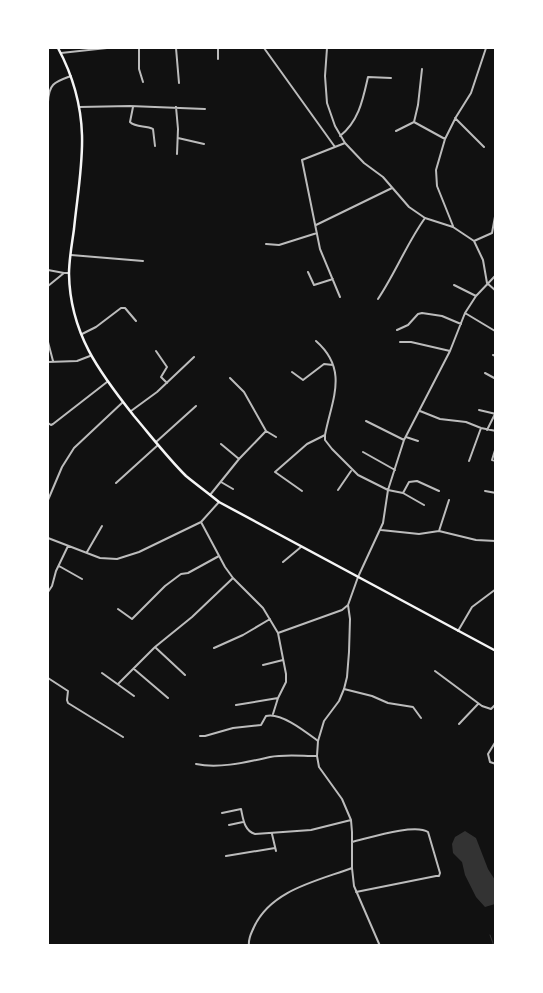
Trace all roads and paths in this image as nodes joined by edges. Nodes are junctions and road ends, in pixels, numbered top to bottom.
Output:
1 (58, 48) edge
2 (103, 48) edge
3 (107, 48) edge
4 (138, 48) edge
5 (176, 48) edge
6 (218, 48) edge
7 (264, 48) edge
8 (327, 48) edge
9 (486, 48) edge
10 (61, 53) junction
11 (218, 58) dead end
12 (422, 69) dead end
13 (71, 76) junction
14 (391, 78) dead end
15 (142, 82) dead end
16 (179, 83) dead end
17 (48, 102) edge
18 (133, 106) junction
19 (79, 107) junction
20 (176, 108) junction
21 (206, 108) dead end
22 (455, 118) junction
23 (414, 122) junction
24 (396, 131) dead end
25 (340, 136) junction
26 (178, 138) junction
27 (445, 139) junction
28 (345, 143) junction
29 (204, 144) dead end
30 (155, 146) dead end
31 (335, 146) junction
32 (484, 147) dead end
33 (177, 154) dead end
34 (392, 188) junction
35 (496, 211) edge
36 (426, 218) junction
37 (316, 225) junction
38 (453, 227) junction
39 (317, 233) junction
40 (474, 241) junction
41 (266, 244) dead end
42 (71, 255) junction
43 (142, 261) dead end
44 (48, 270) edge
45 (308, 272) dead end
46 (64, 273) junction
47 (69, 273) junction
48 (496, 275) edge
49 (333, 279) junction
50 (487, 283) junction
51 (454, 285) dead end
52 (48, 286) edge
53 (496, 292) edge
54 (476, 296) junction
55 (340, 297) dead end
56 (378, 298) dead end
57 (465, 313) junction
58 (136, 321) dead end
59 (461, 324) junction
60 (397, 330) dead end
61 (495, 331) edge
62 (82, 334) junction
63 (316, 340) dead end
64 (48, 342) edge
65 (400, 342) dead end
66 (156, 350) dead end
67 (450, 351) junction
68 (90, 356) junction
69 (194, 357) dead end
70 (54, 361) junction
71 (48, 362) edge
72 (333, 365) junction
73 (292, 372) dead end
74 (484, 373) dead end
75 (230, 378) dead end
76 (496, 379) edge
77 (107, 382) junction
78 (167, 383) junction
79 (122, 402) junction
80 (196, 406) dead end
81 (479, 410) dead end
82 (130, 411) junction
83 (420, 411) junction
84 (495, 414) edge
85 (366, 421) dead end
86 (48, 423) edge
87 (481, 428) junction
88 (487, 430) junction
89 (266, 431) junction
90 (496, 431) edge
91 (325, 435) junction
92 (406, 436) junction
93 (276, 437) dead end
94 (404, 440) junction
95 (418, 440) dead end
96 (157, 444) junction
97 (220, 444) dead end
98 (496, 447) edge
99 (363, 452) dead end
100 (239, 459) junction
101 (468, 460) dead end
102 (496, 461) edge
103 (352, 470) junction
104 (395, 470) junction
105 (221, 482) junction
106 (116, 483) dead end
107 (233, 489) dead end
108 (338, 490) dead end
109 (388, 490) junction
110 (439, 490) dead end
111 (485, 491) dead end
112 (302, 492) dead end
113 (403, 492) junction
114 (496, 493) edge
115 (210, 495) junction
116 (48, 500) edge
117 (448, 500) dead end
118 (219, 502) junction
119 (424, 505) dead end
120 (201, 522) junction
121 (102, 526) dead end
122 (381, 530) junction
123 (439, 531) junction
124 (48, 538) edge
125 (496, 541) edge
126 (68, 545) junction
127 (301, 547) junction
128 (87, 552) junction
129 (219, 556) junction
130 (282, 562) dead end
131 (59, 566) junction
132 (358, 577) junction
133 (233, 578) junction
134 (82, 580) dead end
135 (496, 589) edge
136 (48, 592) edge
137 (348, 605) junction
138 (118, 609) dead end
139 (48, 611) edge
140 (48, 615) edge
141 (271, 619) junction
142 (458, 631) junction
143 (278, 632) junction
144 (155, 647) junction
145 (214, 648) dead end
146 (496, 651) edge
147 (283, 660) junction
148 (264, 665) dead end
149 (133, 669) junction
150 (435, 671) dead end
151 (102, 673) dead end
152 (185, 675) dead end
153 (48, 678) edge
154 (118, 684) junction
155 (344, 690) junction
156 (134, 696) dead end
157 (168, 698) dead end
158 (278, 698) junction
159 (479, 703) junction
160 (496, 704) edge
161 (236, 705) dead end
162 (273, 714) junction
163 (421, 718) dead end
164 (459, 724) dead end
165 (200, 736) dead end
166 (123, 737) dead end
167 (318, 741) junction
168 (496, 741) edge
169 (317, 756) junction
170 (196, 764) dead end
171 (496, 764) edge
172 (222, 813) dead end
173 (351, 820) junction
174 (243, 822) junction
175 (229, 825) dead end
176 (272, 834) junction
177 (352, 842) junction
178 (226, 856) dead end
179 (352, 868) junction
180 (356, 892) junction
181 (249, 946) edge
182 (380, 946) edge

1 - 10 main road
2 - 3 street
2 - 10 street
4 - 15 street
5 - 16 street
6 - 11 street
7 - 31 street
8 - 25 street
9 - 22 street
10 - 13 main road
12 - 23 street
13 - 17 street
13 - 19 main road
14 - 25 street
18 - 19 street
18 - 20 street
18 - 30 street
19 - 42 main road
20 - 21 street
20 - 26 street
22 - 27 street
22 - 32 street
23 - 24 street
23 - 27 street
25 - 28 street
26 - 29 street
26 - 33 street
27 - 38 street
28 - 31 street
28 - 34 street
31 - 37 street
34 - 36 street
34 - 37 street
35 - 40 street
36 - 38 street
36 - 56 street
37 - 39 street
38 - 40 street
39 - 41 street
39 - 49 street
40 - 50 street
42 - 43 street
42 - 47 main road
44 - 46 street
45 - 49 street
46 - 47 street
46 - 52 street
47 - 62 main road
48 - 50 street
49 - 55 street
50 - 53 street
50 - 54 street
51 - 54 street
54 - 57 street
57 - 59 street
57 - 61 street
58 - 62 street
59 - 60 street
59 - 67 street
62 - 68 main road
63 - 72 street
64 - 70 street
65 - 67 street
66 - 78 street
67 - 83 street
68 - 70 street
68 - 77 main road
69 - 78 street
70 - 71 street
72 - 73 street
72 - 91 street
74 - 76 street
75 - 89 street
77 - 79 main road
77 - 86 street
78 - 82 street
79 - 82 main road
79 - 116 street
80 - 96 street
81 - 84 street
82 - 96 main road
83 - 87 street
83 - 92 street
84 - 88 street
85 - 94 street
87 - 88 street
87 - 101 street
88 - 90 street
89 - 93 street
89 - 100 street
91 - 103 street
91 - 112 street
92 - 94 street
92 - 95 street
94 - 104 street
96 - 106 street
96 - 115 main road
97 - 100 street
98 - 102 street
99 - 104 street
100 - 105 street
103 - 108 street
103 - 109 street
104 - 109 street
105 - 107 street
105 - 115 street
109 - 113 street
109 - 122 street
110 - 113 street
111 - 114 street
113 - 119 street
115 - 118 main road
117 - 123 street
118 - 120 street
118 - 127 main road
120 - 128 street
120 - 129 street
121 - 128 street
122 - 123 street
122 - 132 street
123 - 125 street
124 - 126 street
126 - 128 street
126 - 131 street
127 - 130 street
127 - 132 main road
129 - 133 street
129 - 138 street
131 - 134 street
131 - 136 street
132 - 137 street
132 - 142 main road
133 - 141 street
133 - 144 street
135 - 142 street
137 - 143 street
137 - 155 street
139 - 140 street
141 - 143 street
141 - 145 street
142 - 146 main road
143 - 147 street
144 - 149 street
144 - 152 street
147 - 148 street
147 - 158 street
149 - 154 street
149 - 157 street
150 - 159 street
151 - 154 street
153 - 166 street
154 - 156 street
155 - 163 street
155 - 167 street
158 - 161 street
158 - 162 street
159 - 160 street
159 - 164 street
162 - 165 street
162 - 167 street
167 - 169 street
168 - 171 street
169 - 170 street
169 - 173 street
172 - 174 street
173 - 176 street
173 - 177 street
174 - 175 street
174 - 176 street
176 - 178 street
177 - 179 street
177 - 180 street
179 - 180 street
179 - 181 street
180 - 182 street

